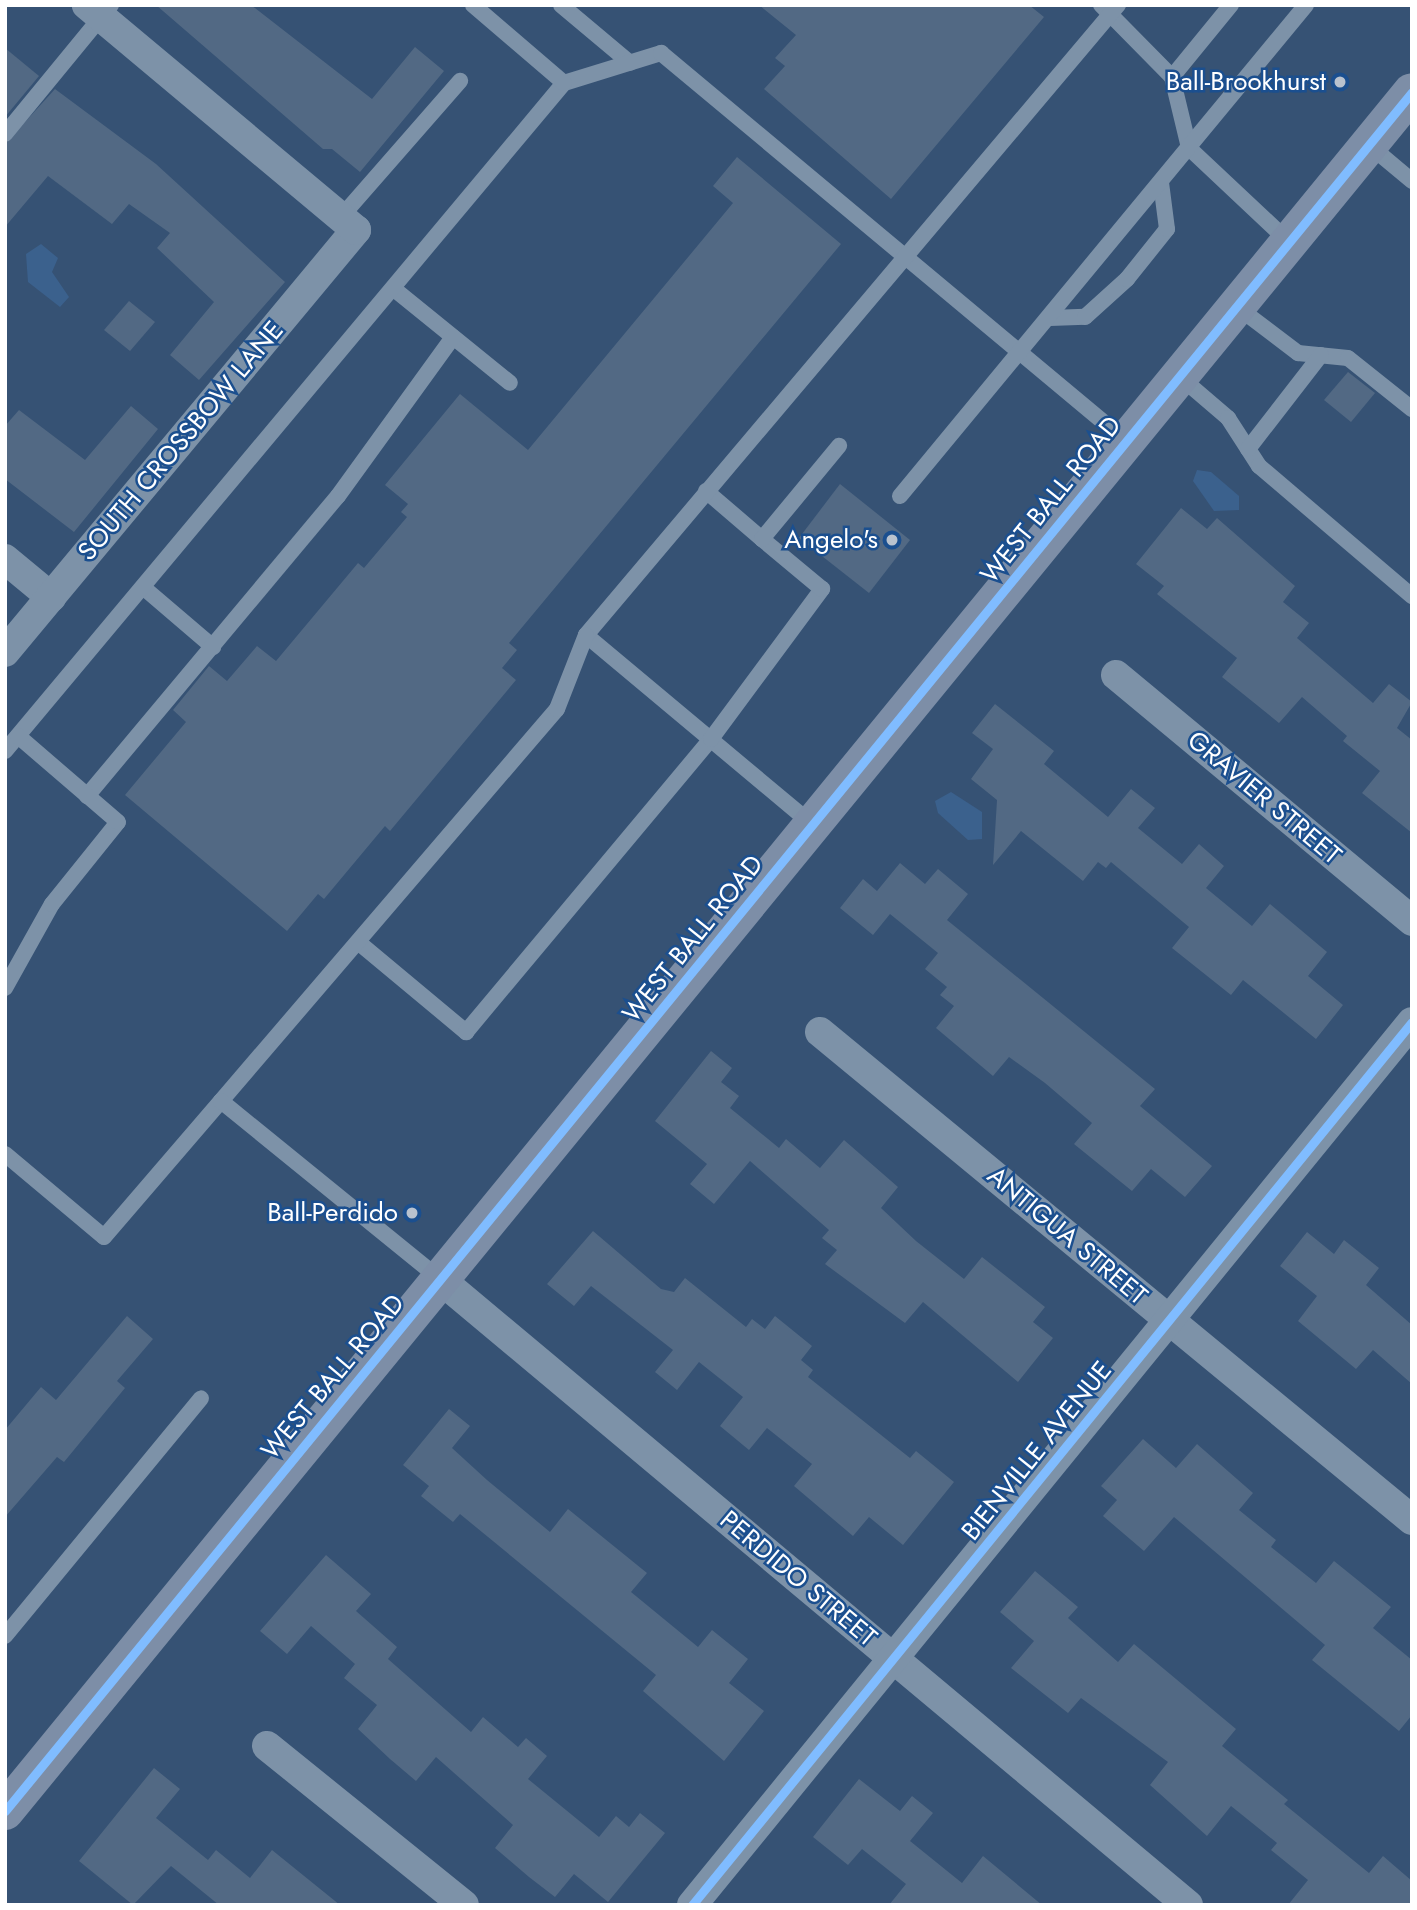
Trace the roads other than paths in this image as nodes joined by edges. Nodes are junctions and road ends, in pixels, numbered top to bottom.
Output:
1 (473, 5) edge
2 (561, 5) edge
3 (1231, 5) edge
4 (1306, 5) edge
5 (1110, 8) edge
6 (100, 9) edge
7 (630, 63) junction
8 (1172, 77) junction
9 (460, 81) dead end
10 (564, 83) junction
11 (1412, 92) edge
12 (5, 134) edge
13 (1368, 145) junction
14 (1189, 148) junction
15 (1412, 181) edge
16 (1161, 183) junction
17 (349, 224) junction
18 (1289, 242) junction
19 (909, 259) junction
20 (394, 289) junction
21 (1236, 306) junction
22 (1050, 318) junction
23 (453, 337) junction
24 (1021, 353) junction
25 (1321, 355) junction
26 (1179, 376) junction
27 (510, 383) dead end
28 (1412, 410) edge
29 (1126, 441) junction
30 (839, 446) dead end
31 (1248, 449) junction
32 (706, 491) junction
33 (900, 496) dead end
34 (762, 539) junction
35 (5, 559) edge
36 (144, 588) junction
37 (1412, 596) edge
38 (51, 597) junction
39 (586, 635) junction
40 (213, 647) junction
41 (5, 652) edge
42 (1116, 675) dead end
43 (18, 736) junction
44 (711, 739) junction
45 (5, 751) edge
46 (87, 796) junction
47 (813, 825) junction
48 (1412, 921) edge
49 (358, 942) junction
50 (5, 988) edge
51 (1412, 1022) edge
52 (820, 1032) dead end
53 (221, 1101) junction
54 (5, 1154) edge
55 (440, 1280) junction
56 (1169, 1321) junction
57 (201, 1398) dead end
58 (1412, 1520) edge
59 (5, 1636) edge
60 (896, 1661) junction
61 (267, 1746) dead end
62 (5, 1811) edge
63 (464, 1905) edge
64 (692, 1905) edge
65 (1188, 1905) edge

1 - 10 lane
2 - 7 lane
3 - 8 lane
4 - 14 lane
5 - 8 lane
5 - 19 lane
6 - 12 lane
6 - 17 street
7 - 10 lane
7 - 19 lane
8 - 14 lane
9 - 17 lane
10 - 20 lane
11 - 13 main road, WEST BALL ROAD
13 - 15 lane
13 - 18 main road, WEST BALL ROAD
14 - 16 lane
14 - 18 lane
16 - 22 lane
16 - 22 lane
17 - 38 street, SOUTH CROSSBOW LANE
18 - 21 main road, WEST BALL ROAD
19 - 24 lane
19 - 32 lane
20 - 23 lane
20 - 36 lane
21 - 25 lane
21 - 26 main road, WEST BALL ROAD
22 - 24 lane
23 - 27 lane
23 - 40 lane
24 - 29 lane
24 - 33 lane
25 - 28 lane
25 - 31 lane
26 - 29 main road, WEST BALL ROAD
26 - 31 lane
29 - 47 main road, WEST BALL ROAD
30 - 34 lane
31 - 37 lane
32 - 34 lane
32 - 39 lane
34 - 44 lane
35 - 38 street
36 - 40 lane
36 - 43 lane
38 - 41 street, SOUTH CROSSBOW LANE
39 - 44 lane
39 - 49 lane
40 - 46 lane
42 - 48 street, GRAVIER STREET
43 - 45 lane
43 - 46 lane
44 - 47 lane
44 - 49 lane
46 - 50 lane
47 - 55 main road, WEST BALL ROAD
49 - 53 lane
51 - 56 street, BIENVILLE AVENUE
52 - 56 street, ANTIGUA STREET
53 - 54 lane
53 - 55 lane
55 - 60 street, PERDIDO STREET
55 - 62 main road, WEST BALL ROAD
56 - 58 street, ANTIGUA STREET
56 - 60 street, BIENVILLE AVENUE
57 - 59 lane
60 - 64 street, BIENVILLE AVENUE
60 - 65 street, PERDIDO STREET
61 - 63 street

